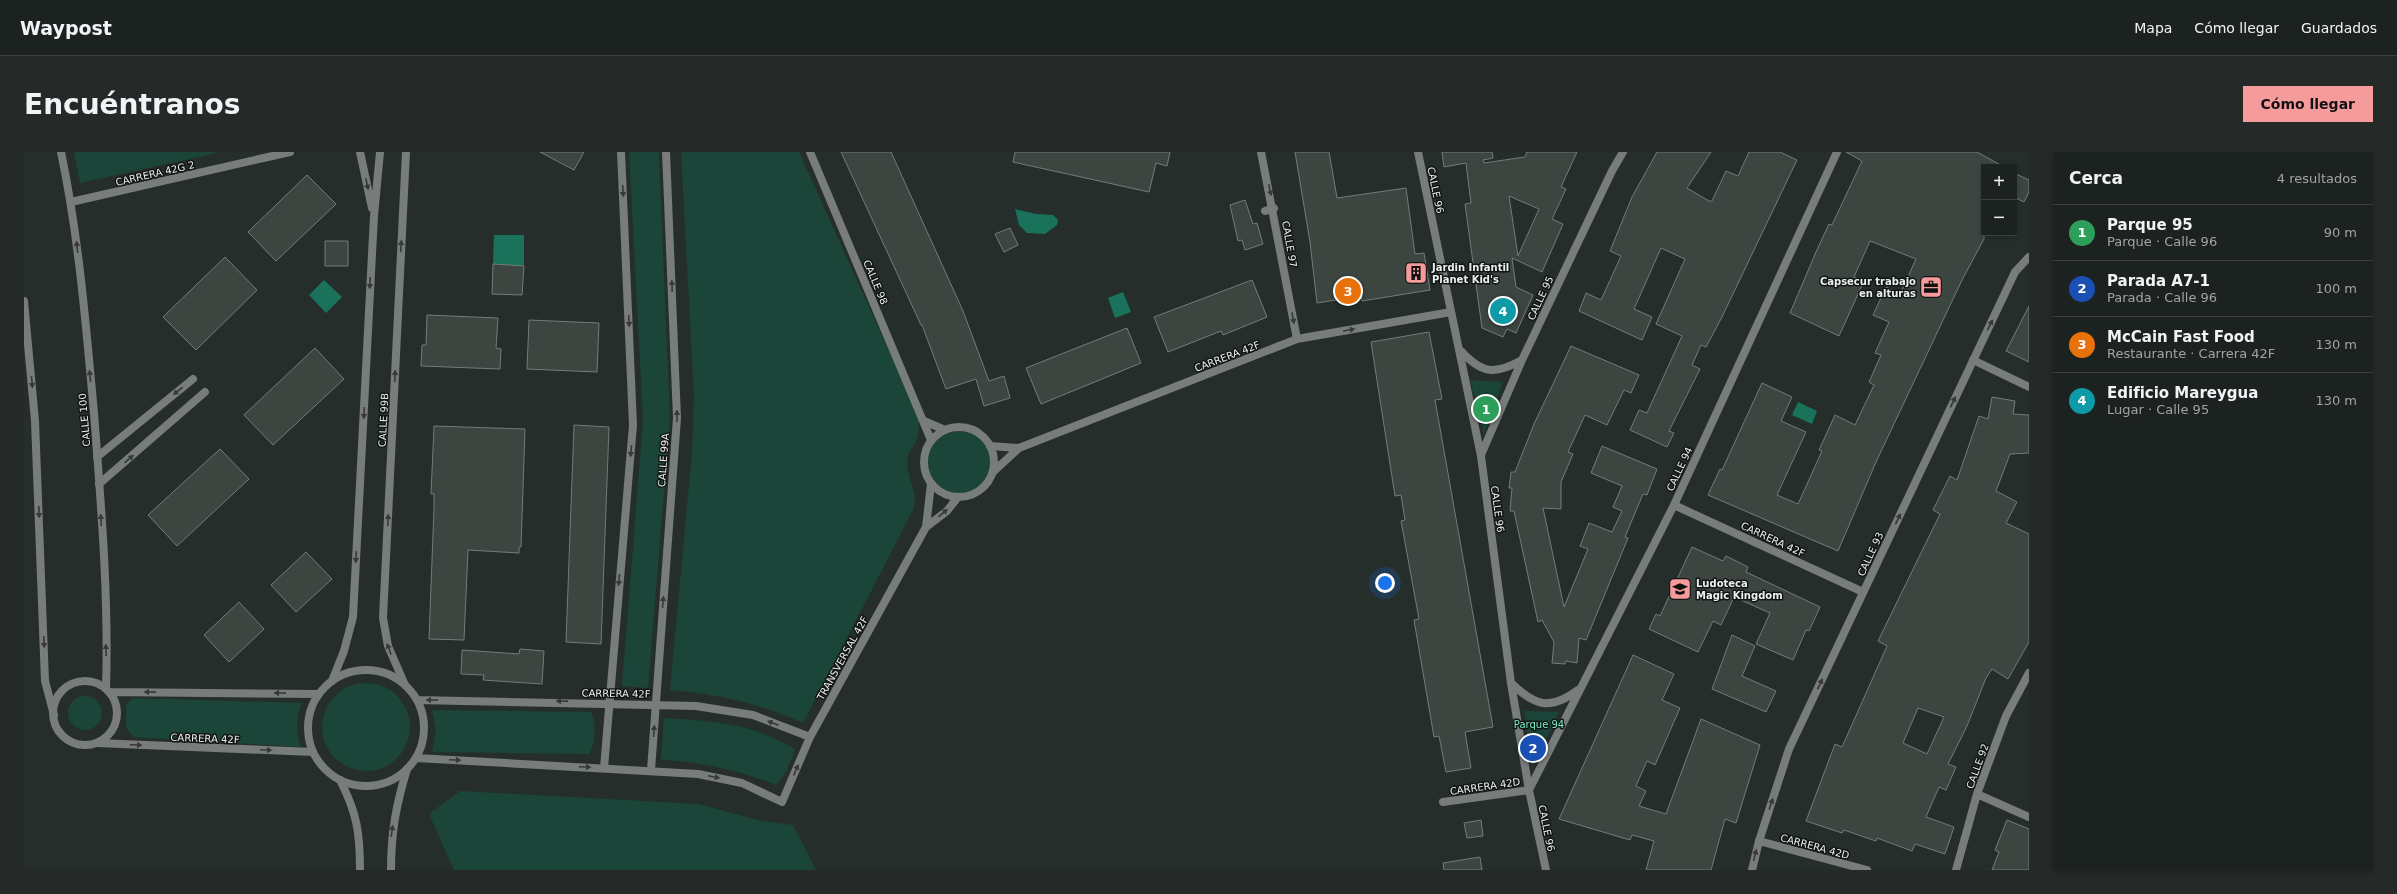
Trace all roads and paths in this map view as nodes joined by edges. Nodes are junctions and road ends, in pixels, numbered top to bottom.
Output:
1 (61, 152) edge
2 (290, 152) edge
3 (360, 152) edge
4 (380, 152) edge
5 (406, 152) edge
6 (621, 152) edge
7 (666, 152) edge
8 (810, 152) edge
9 (1261, 152) edge
10 (1418, 152) edge
11 (1624, 152) edge
12 (1837, 152) edge
13 (71, 202) junction
14 (1274, 208) junction
15 (1265, 211) dead end
16 (374, 216) junction
17 (2029, 257) edge
18 (24, 301) edge
19 (1451, 312) junction
20 (1297, 339) junction
21 (1460, 350) junction
22 (1522, 360) junction
23 (1973, 360) junction
24 (193, 379) dead end
25 (2029, 387) edge
26 (205, 392) dead end
27 (924, 421) junction
28 (945, 430) junction
29 (931, 440) junction
30 (990, 446) junction
31 (1019, 448) junction
32 (1481, 456) junction
33 (97, 457) junction
34 (993, 472) junction
35 (99, 484) junction
36 (931, 484) junction
37 (958, 497) junction
38 (1674, 505) junction
39 (926, 527) junction
40 (1863, 592) junction
41 (2029, 673) edge
42 (332, 681) junction
43 (1511, 683) junction
44 (405, 685) junction
45 (1580, 688) junction
46 (107, 690) junction
47 (319, 694) junction
48 (417, 700) junction
49 (609, 702) junction
50 (656, 704) junction
51 (54, 715) junction
52 (810, 737) junction
53 (97, 743) junction
54 (313, 752) junction
55 (416, 758) junction
56 (604, 768) junction
57 (407, 769) junction
58 (651, 770) junction
59 (340, 780) junction
60 (1529, 790) junction
61 (1977, 794) junction
62 (1443, 802) dead end
63 (2029, 817) edge
64 (1758, 841) junction
65 (360, 870) edge
66 (391, 870) edge
67 (1546, 870) edge
68 (1752, 870) edge
69 (1867, 870) edge
70 (1956, 870) edge

1 - 13 street, CALLE 100
2 - 13 street, CARRERA 42G 2
3 -> 16 street
4 - 16 street, CALLE 99B
44 -> 5 street, CALLE 99B
6 -> 49 street
50 -> 7 street, CALLE 99A
8 - 27 street, CALLE 98
9 -> 14 street, CALLE 97
10 - 19 street, CALLE 96
11 - 22 street, CALLE 95
12 - 38 street, CALLE 94
33 -> 13 street, CALLE 100
14 - 15 street
14 -> 20 street, CALLE 97
16 -> 42 street, CALLE 99B
23 -> 17 street, CALLE 93
18 -> 51 street
20 -> 19 street, CARRERA 42F
19 - 21 street, CALLE 96
20 - 31 street, CARRERA 42F
21 - 22 street
21 - 32 street, CALLE 96
22 - 32 street, CALLE 95
23 - 25 street
40 -> 23 street, CALLE 93
24 -> 33 street
35 -> 26 street
27 - 28 street
27 - 29 street, CALLE 98
28 - 29 street
28 - 30 street
29 - 36 street
30 - 31 street, CARRERA 42F
30 - 34 street
31 - 34 street, CARRERA 42F
32 - 43 street, CALLE 96
33 - 35 street, CALLE 100
34 - 37 street
46 -> 35 street, CALLE 100
36 - 37 street
36 - 39 street, TRANSVERSAL 42F
39 -> 37 street, TRANSVERSAL 42F
38 - 40 street, CARRERA 42F
38 - 45 street, CALLE 94
39 - 52 street, TRANSVERSAL 42F
64 -> 40 street, CALLE 93
41 - 61 street, CALLE 92
42 - 44 street
42 - 47 street
43 - 45 street
43 - 60 street, CALLE 96
44 - 48 street
45 - 60 street, CALLE 94
47 -> 46 street
46 - 51 street
46 - 53 street
47 - 54 street
49 -> 48 street, CARRERA 42F
48 - 55 street
49 - 50 street, CARRERA 42F
49 - 56 street
52 -> 50 street, CARRERA 42F
58 -> 50 street, CALLE 99A
51 - 53 street
58 -> 52 street, TRANSVERSAL 42F
53 -> 54 street, CARRERA 42F
54 - 59 street
55 -> 56 street
55 - 57 street
56 - 58 street
57 - 59 street
66 -> 57 street
59 - 65 street
60 - 62 street, CARRERA 42D
60 - 67 street, CALLE 96
61 - 63 street
61 - 70 street, CALLE 92
68 -> 64 street, CALLE 93
64 - 69 street, CARRERA 42D

